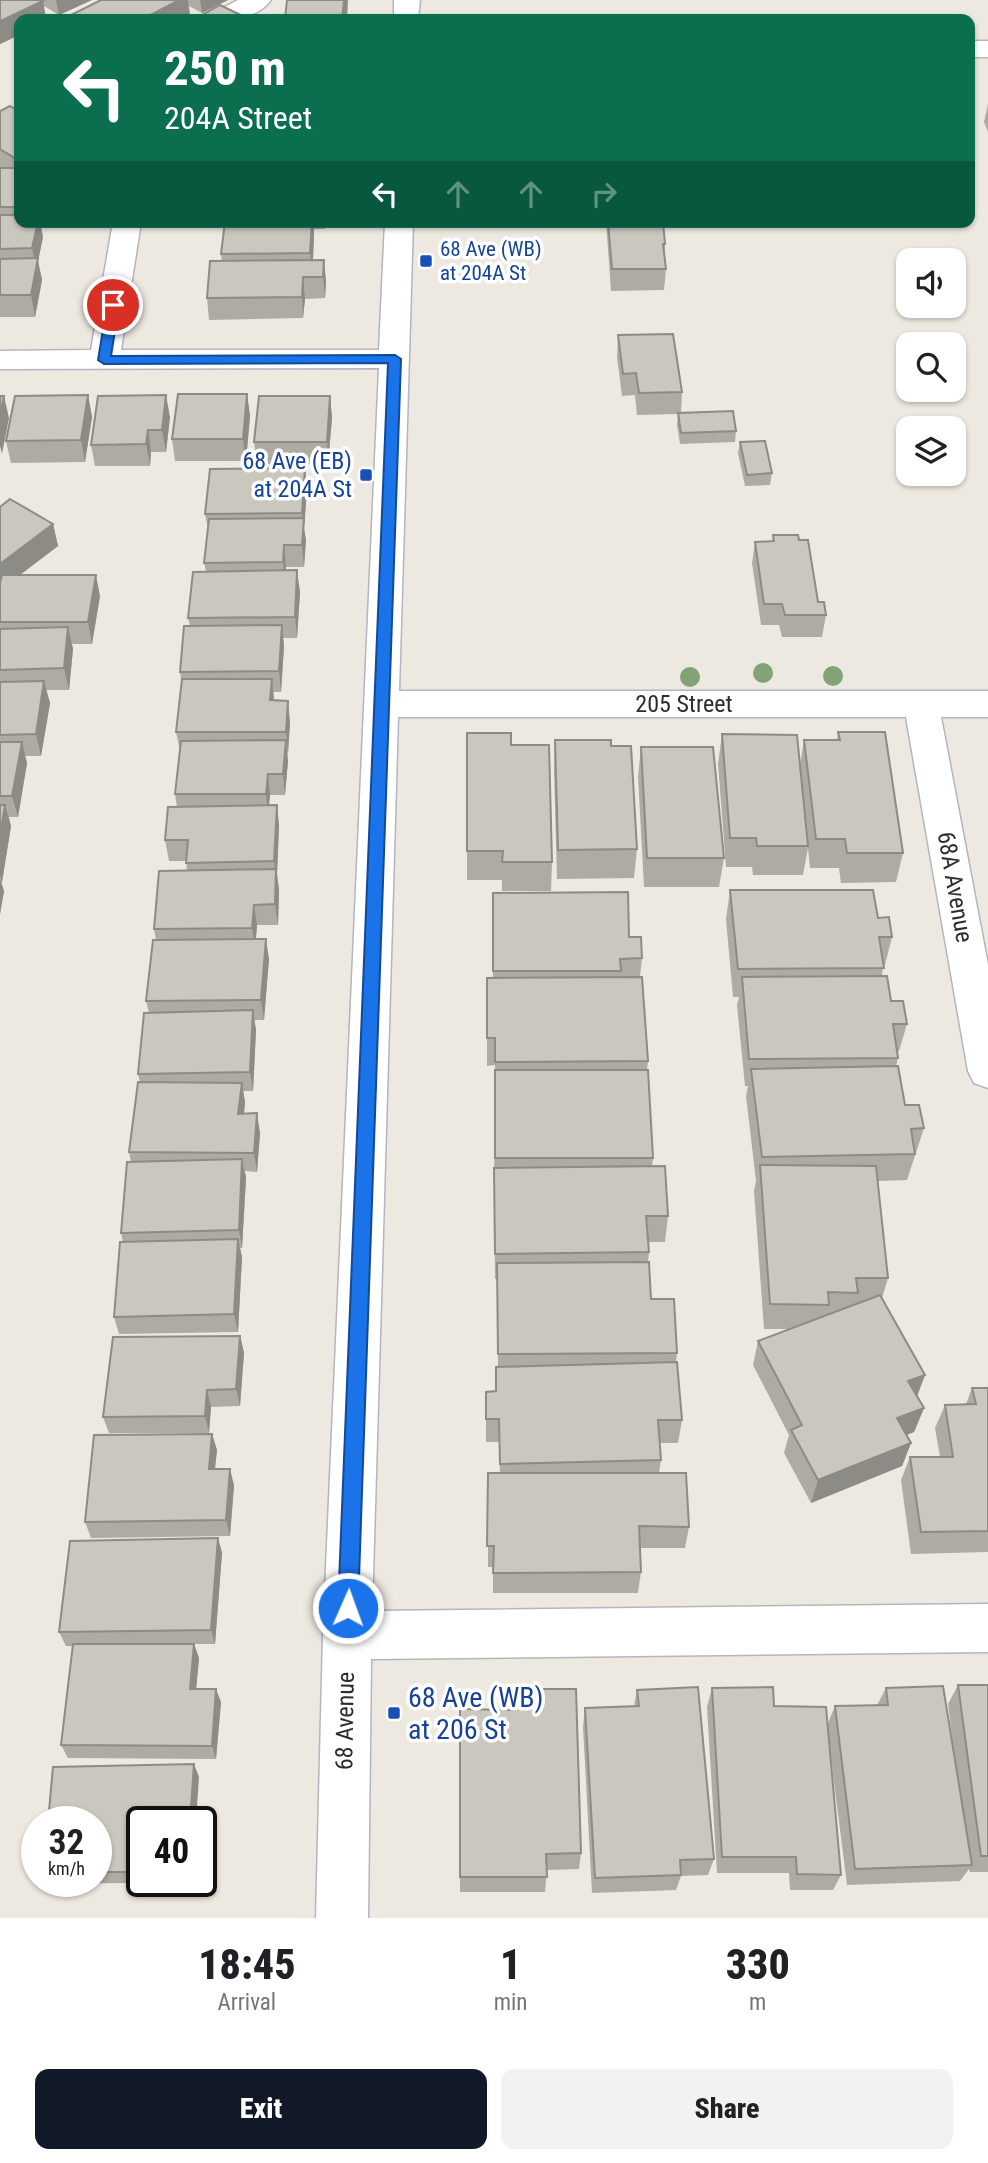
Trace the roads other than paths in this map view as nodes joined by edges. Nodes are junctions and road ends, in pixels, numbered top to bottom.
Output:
1 (255, 9) edge
2 (238, 14) edge
3 (126, 228) edge
4 (399, 228) edge
5 (395, 359) junction
6 (0, 360) edge
7 (104, 360) junction
8 (921, 704) junction
9 (988, 704) edge
10 (380, 705) junction
11 (988, 1071) edge
12 (988, 1628) edge
13 (347, 1635) junction
14 (342, 1918) edge

1 - 2 street
3 - 7 street
4 - 5 street, 68 Avenue
5 - 7 street
5 - 10 street, 68 Avenue
6 - 7 street
8 - 9 street, 205 Street
8 - 10 street, 205 Street
8 - 11 street, 68A Avenue
10 - 13 street, 68 Avenue
12 - 13 street
13 - 14 street, 68 Avenue

